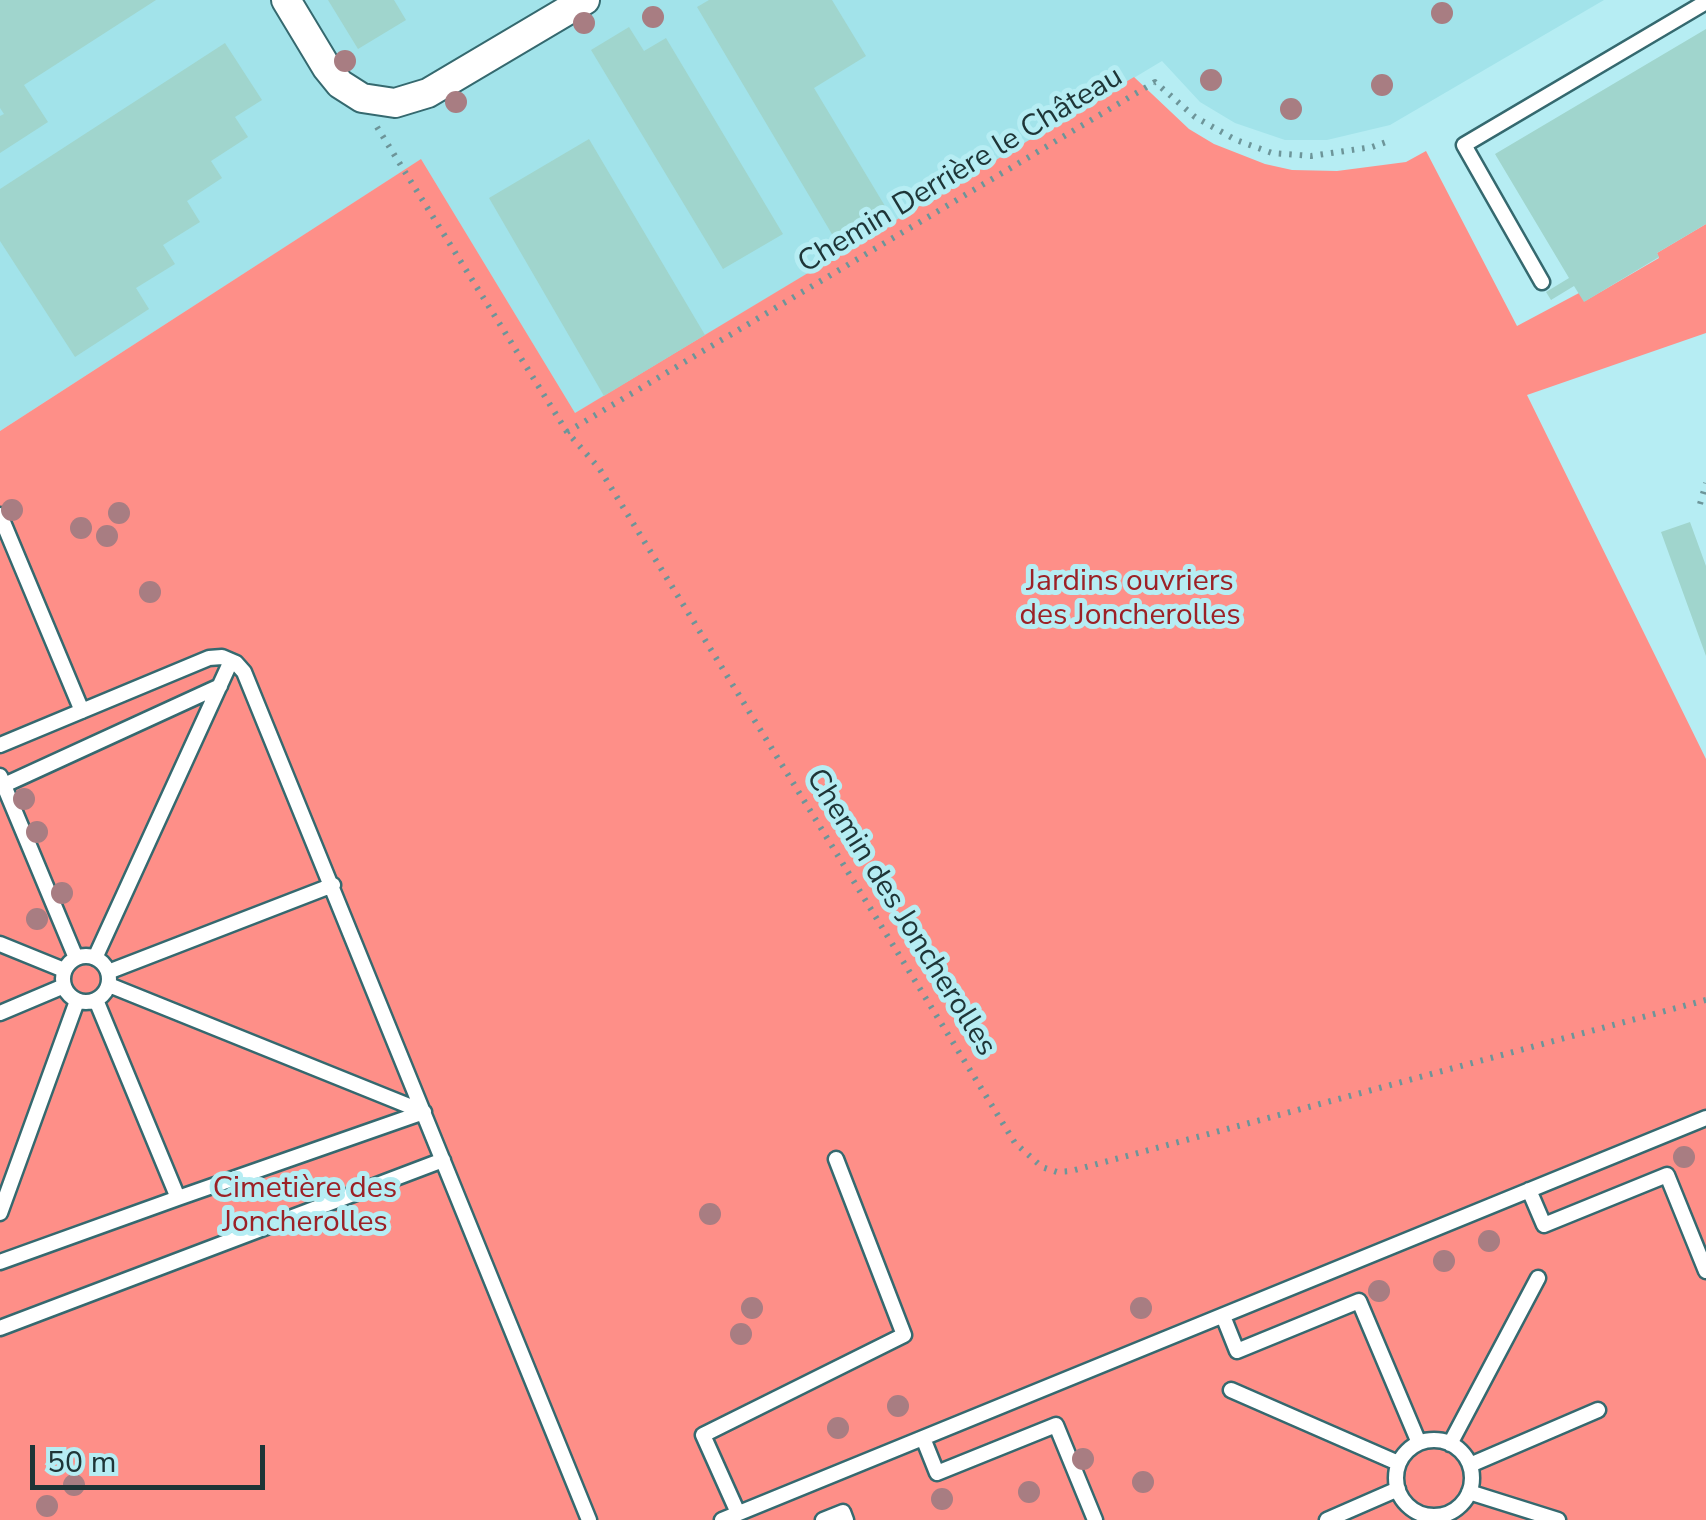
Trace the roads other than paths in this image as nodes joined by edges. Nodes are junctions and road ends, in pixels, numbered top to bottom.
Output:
1 (286, 0) edge
2 (585, 0) edge
3 (1706, 2) edge
4 (1542, 282) dead end
5 (0, 515) edge
6 (231, 661) junction
7 (220, 686) junction
8 (82, 712) junction
9 (0, 745) edge
10 (1, 783) edge
11 (332, 885) junction
12 (0, 944) edge
13 (76, 958) junction
14 (95, 958) junction
15 (64, 970) junction
16 (109, 979) junction
17 (64, 986) junction
18 (96, 1000) junction
19 (77, 1001) junction
20 (0, 1013) edge
21 (424, 1112) junction
22 (1706, 1118) edge
23 (836, 1159) dead end
24 (443, 1160) junction
25 (1529, 1190) junction
26 (178, 1198) junction
27 (0, 1213) edge
28 (0, 1262) edge
29 (1706, 1271) edge
30 (1538, 1278) dead end
31 (1223, 1316) junction
32 (0, 1328) edge
33 (1230, 1390) dead end
34 (1598, 1410) dead end
35 (923, 1438) junction
36 (1418, 1442) junction
37 (1450, 1444) junction
38 (1398, 1463) junction
39 (1470, 1466) junction
40 (1398, 1490) junction
41 (1469, 1492) junction
42 (738, 1514) junction
43 (1451, 1516) edge
44 (1418, 1517) edge
45 (589, 1520) edge
46 (722, 1520) edge
47 (824, 1520) edge
48 (846, 1520) edge
49 (1094, 1520) edge
50 (1327, 1520) edge
51 (1558, 1520) edge

1 - 2 street
3 - 4 lane
5 - 8 lane
6 - 7 lane
6 - 8 lane
6 - 11 lane
7 - 10 lane
7 - 14 lane
8 - 9 lane
10 - 13 lane
11 - 16 lane
11 - 21 lane
12 - 15 lane
13 - 14 lane
13 - 15 lane
14 - 16 lane
15 - 17 lane
16 - 18 lane
16 - 21 lane
17 - 19 lane
17 - 20 lane
18 - 19 lane
18 - 26 lane
19 - 27 lane
21 - 24 lane
21 - 26 lane
22 - 25 lane
23 - 42 lane
24 - 32 lane
24 - 45 lane
25 - 29 lane
25 - 31 lane
26 - 28 lane
30 - 37 lane
31 - 35 lane
31 - 36 lane
33 - 38 lane
34 - 39 lane
35 - 42 lane
35 - 49 lane
36 - 37 lane
36 - 38 lane
37 - 39 lane
38 - 40 lane
39 - 41 lane
40 - 44 lane
40 - 50 lane
41 - 43 lane
41 - 51 lane
42 - 46 lane
43 - 44 lane
47 - 48 lane

